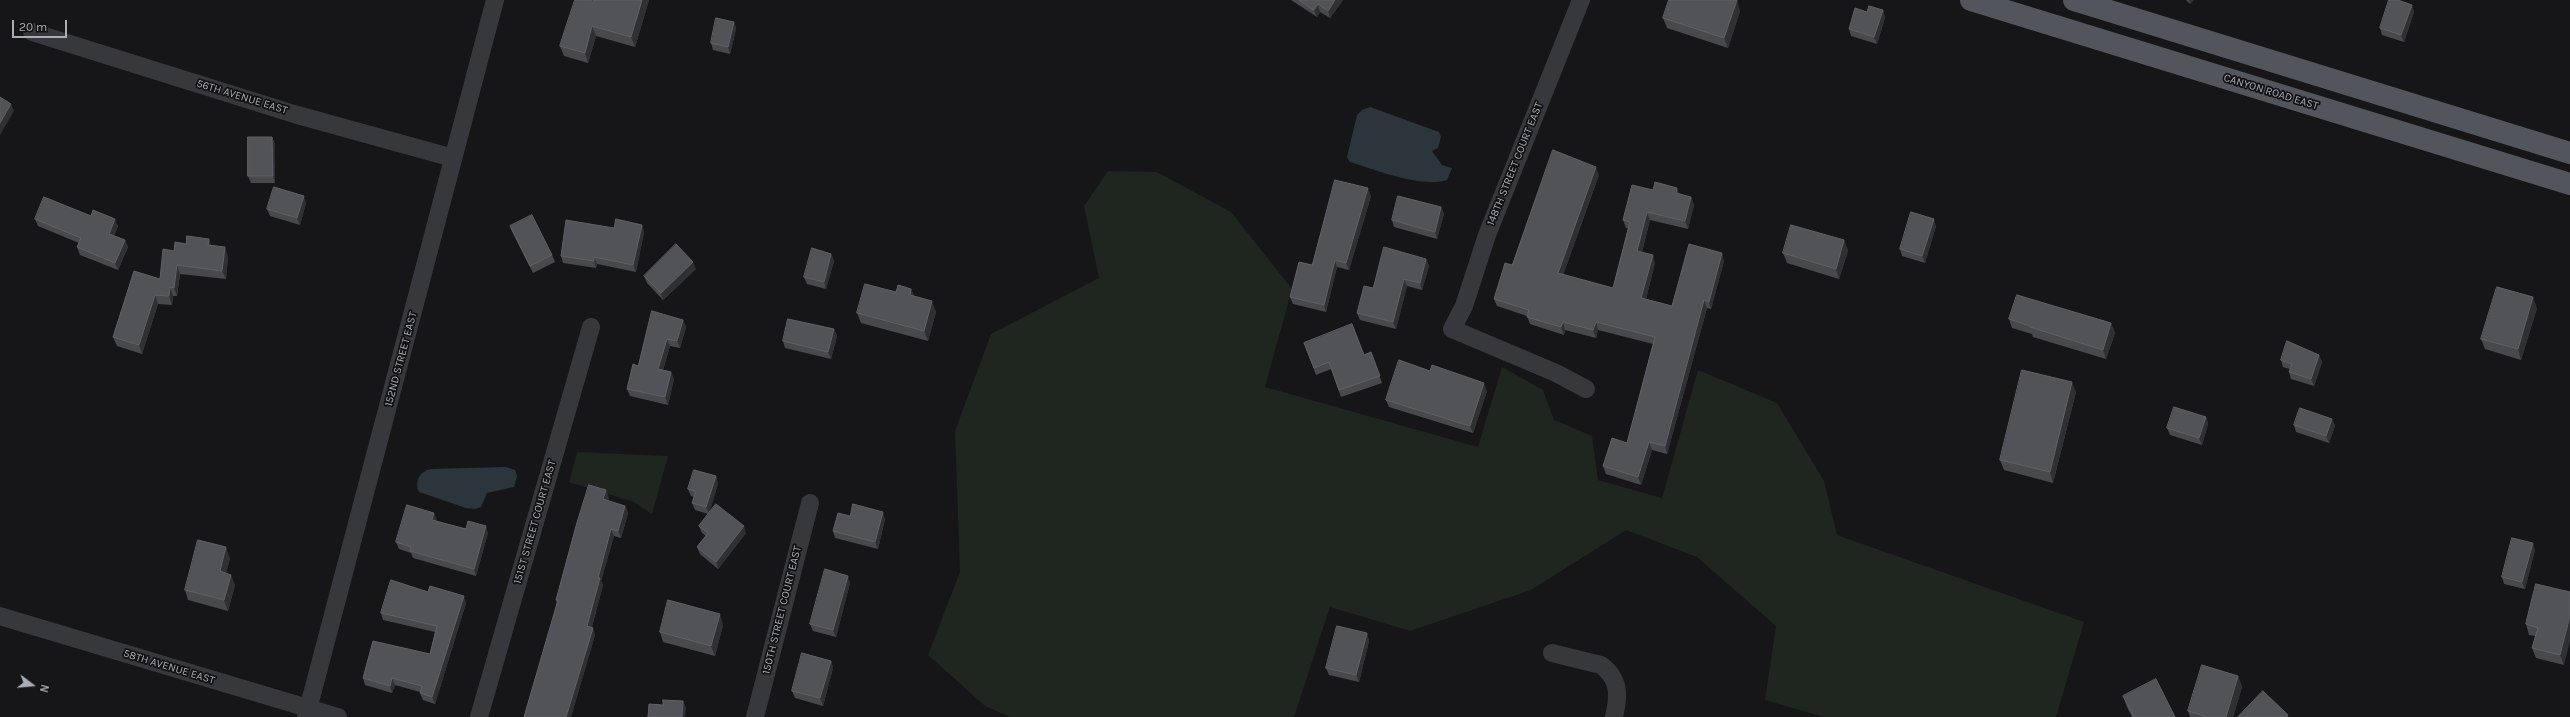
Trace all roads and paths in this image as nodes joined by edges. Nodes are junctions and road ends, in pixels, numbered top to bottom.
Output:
1 (495, 0) edge
2 (1581, 0) edge
3 (1971, 0) edge
4 (2082, 1) edge
5 (32, 32) dead end
6 (2570, 153) edge
7 (453, 158) junction
8 (2570, 184) edge
9 (591, 327) dead end
10 (1586, 389) dead end
11 (810, 503) dead end
12 (0, 616) edge
13 (1552, 653) dead end
14 (307, 713) edge
15 (338, 717) edge
16 (479, 717) edge
17 (755, 717) edge
18 (1614, 717) edge

1 - 7 street, 152ND STREET EAST
2 - 10 street, 148TH STREET COURT EAST
3 - 8 main road, CANYON ROAD EAST
4 - 6 main road
5 - 7 street, 56TH AVENUE EAST
7 - 14 street, 152ND STREET EAST
9 - 16 street, 151ST STREET COURT EAST
11 - 17 street, 150TH STREET COURT EAST
12 - 14 street, 58TH AVENUE EAST
13 - 18 street
14 - 15 street, 58TH AVENUE EAST

